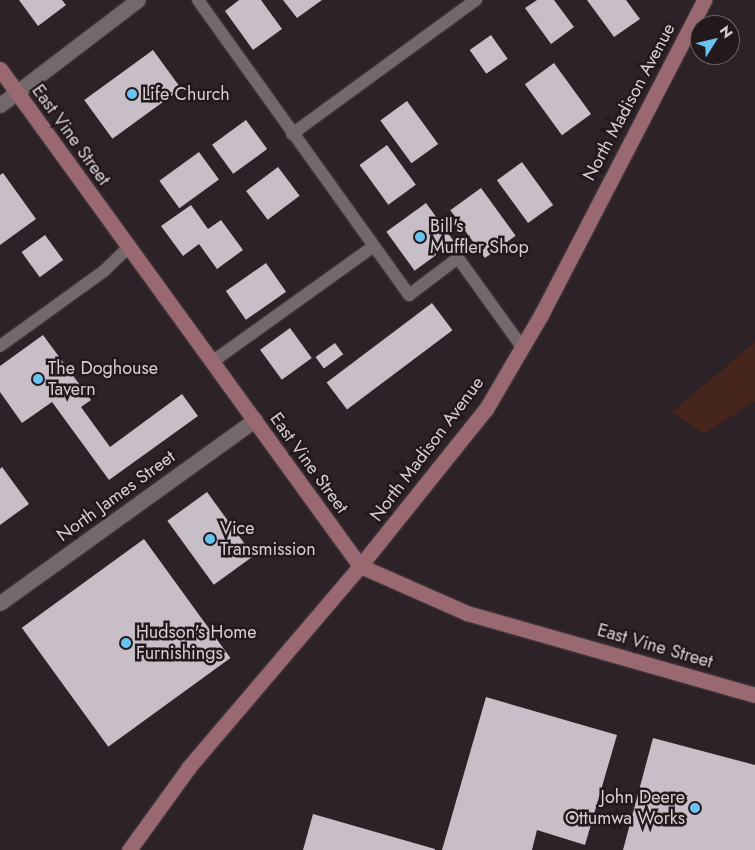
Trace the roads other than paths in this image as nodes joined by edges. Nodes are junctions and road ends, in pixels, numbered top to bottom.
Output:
1 (138, 0) edge
2 (198, 0) edge
3 (476, 0) edge
4 (704, 0) edge
5 (0, 69) edge
6 (15, 90) junction
7 (0, 105) edge
8 (292, 134) junction
9 (374, 246) junction
10 (129, 247) junction
11 (0, 346) edge
12 (522, 347) junction
13 (212, 362) junction
14 (255, 420) junction
15 (360, 566) junction
16 (0, 603) edge
17 (755, 695) edge
18 (129, 850) edge

1 - 6 street
2 - 8 lane
3 - 8 lane
4 - 12 main road, North Madison Avenue
5 - 6 main road, East Vine Street
6 - 7 street
6 - 10 main road, East Vine Street
8 - 9 lane
9 - 12 lane
9 - 13 lane
10 - 11 lane
10 - 13 main road, East Vine Street
12 - 15 main road, North Madison Avenue
13 - 14 main road, East Vine Street
14 - 15 main road, East Vine Street
14 - 16 street, North James Street
15 - 17 main road, East Vine Street
15 - 18 main road, North Madison Avenue

